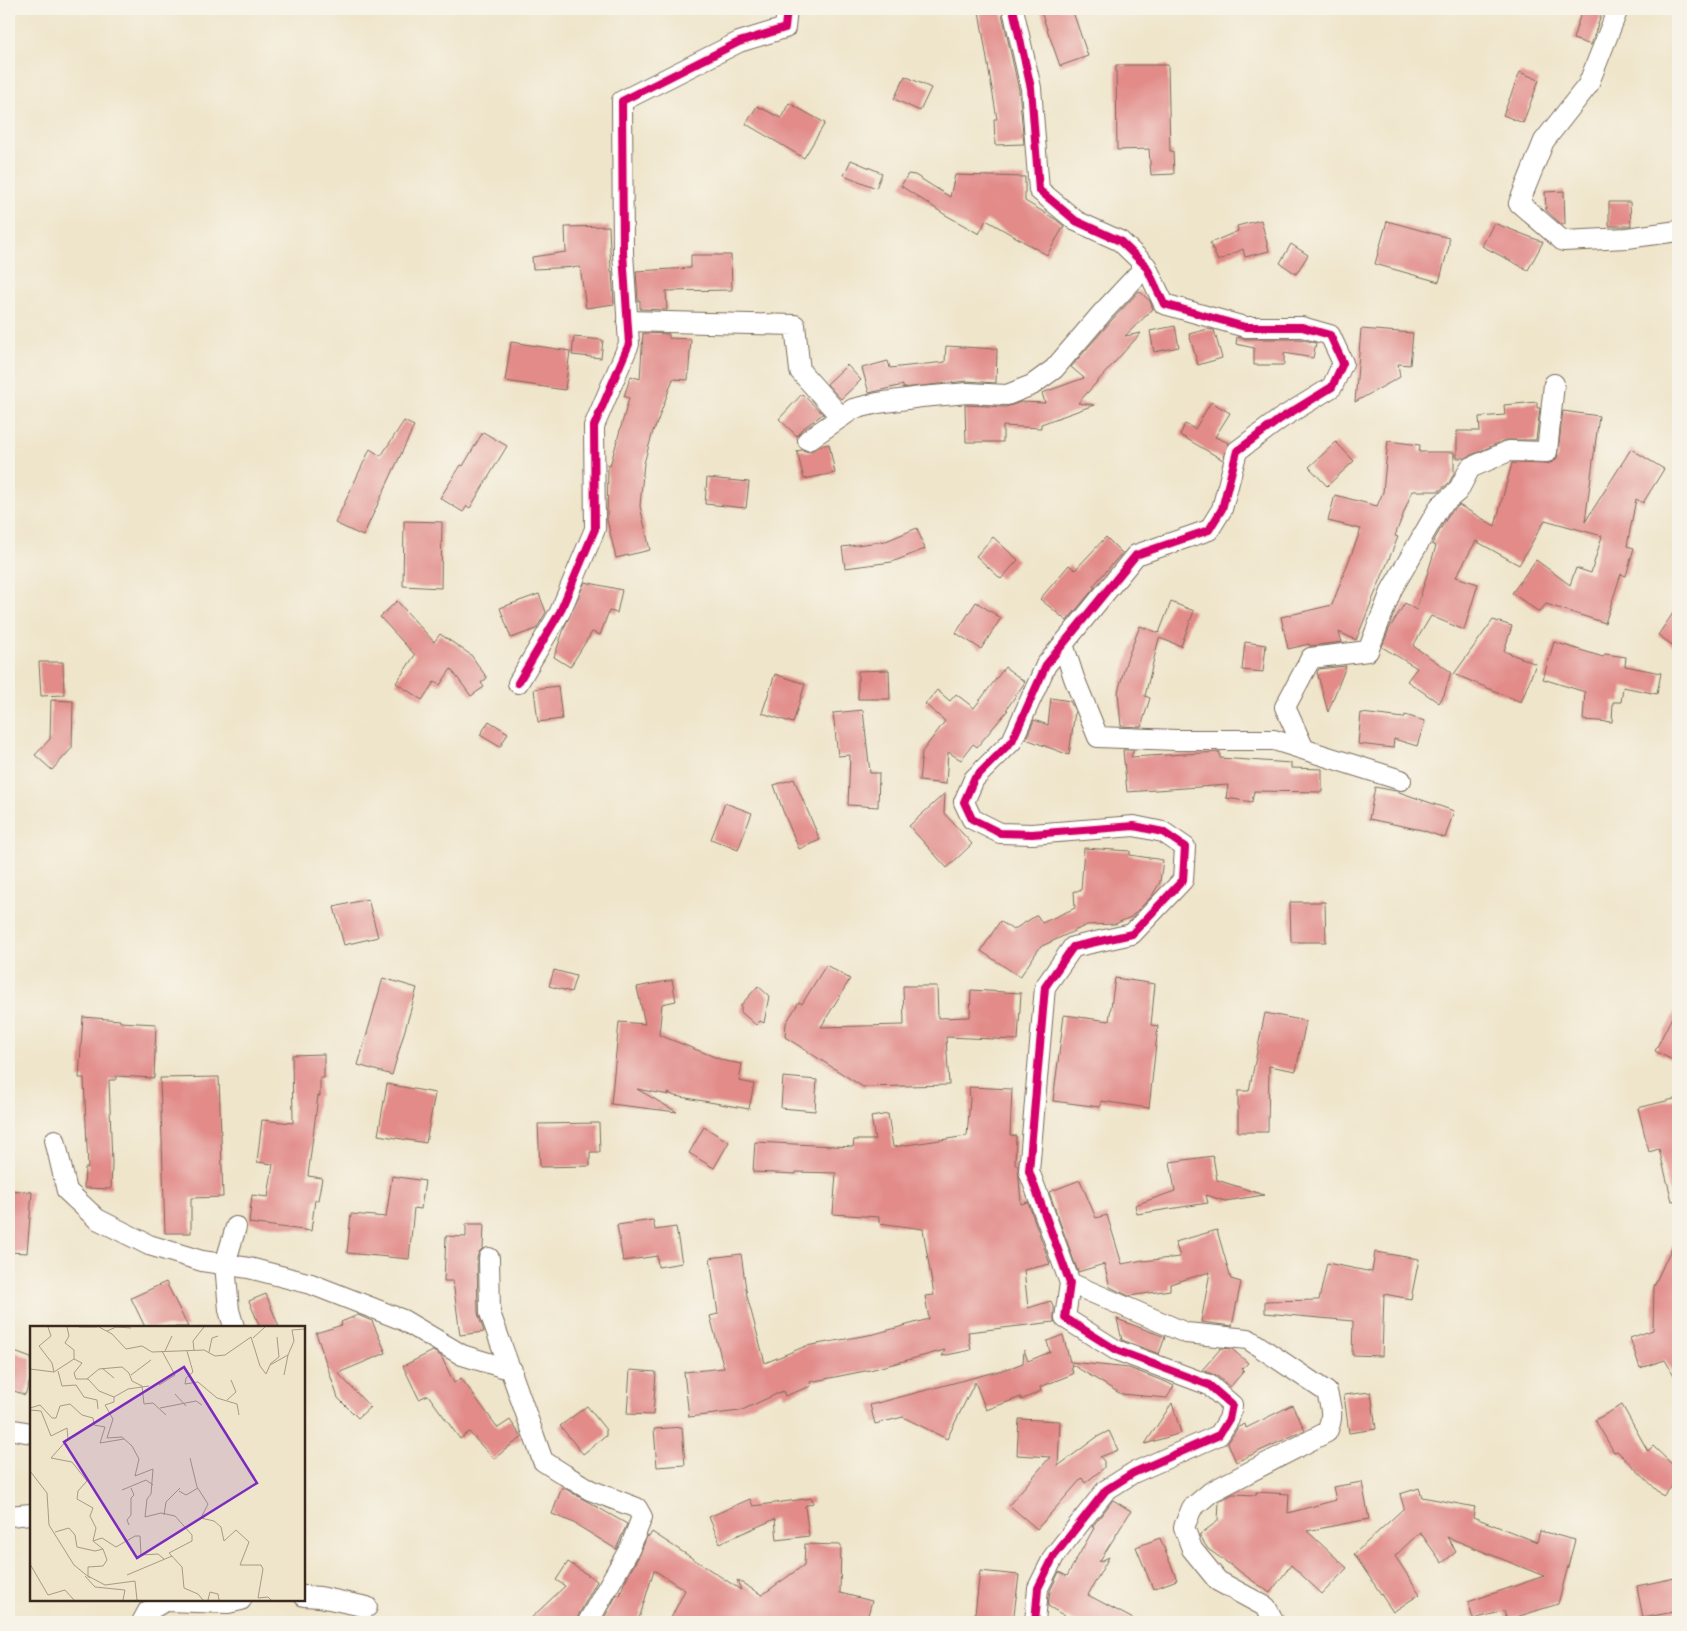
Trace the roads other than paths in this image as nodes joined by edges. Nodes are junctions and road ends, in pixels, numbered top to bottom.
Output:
1 (787, 9) edge
2 (1013, 9) edge
3 (1618, 9) edge
4 (1678, 231) edge
5 (1146, 266) junction
6 (627, 321) junction
7 (1554, 384) dead end
8 (840, 417) junction
9 (808, 440) dead end
10 (1063, 644) junction
11 (518, 683) dead end
12 (1304, 749) junction
13 (1401, 780) dead end
14 (54, 1140) dead end
15 (236, 1226) dead end
16 (489, 1258) dead end
17 (225, 1264) junction
18 (1070, 1283) junction
19 (234, 1326) edge
20 (512, 1370) junction
21 (9, 1429) edge
22 (30, 1433) edge
23 (30, 1514) edge
24 (9, 1516) edge
25 (305, 1596) edge
26 (166, 1601) edge
27 (166, 1601) edge
28 (237, 1601) edge
29 (367, 1607) dead end
30 (142, 1622) edge
31 (588, 1622) edge
32 (1035, 1622) edge
33 (1272, 1622) edge

1 - 6 street
2 - 5 street
3 - 4 street
5 - 8 street
5 - 10 street
6 - 8 street
6 - 11 street
7 - 12 street
8 - 9 street
10 - 12 street
10 - 18 street
12 - 13 street
14 - 17 street
15 - 17 street
16 - 20 street
17 - 19 street
17 - 20 street
18 - 32 street
18 - 33 street
20 - 31 street
21 - 22 street
23 - 24 street
25 - 29 street
26 - 30 street
27 - 28 street

